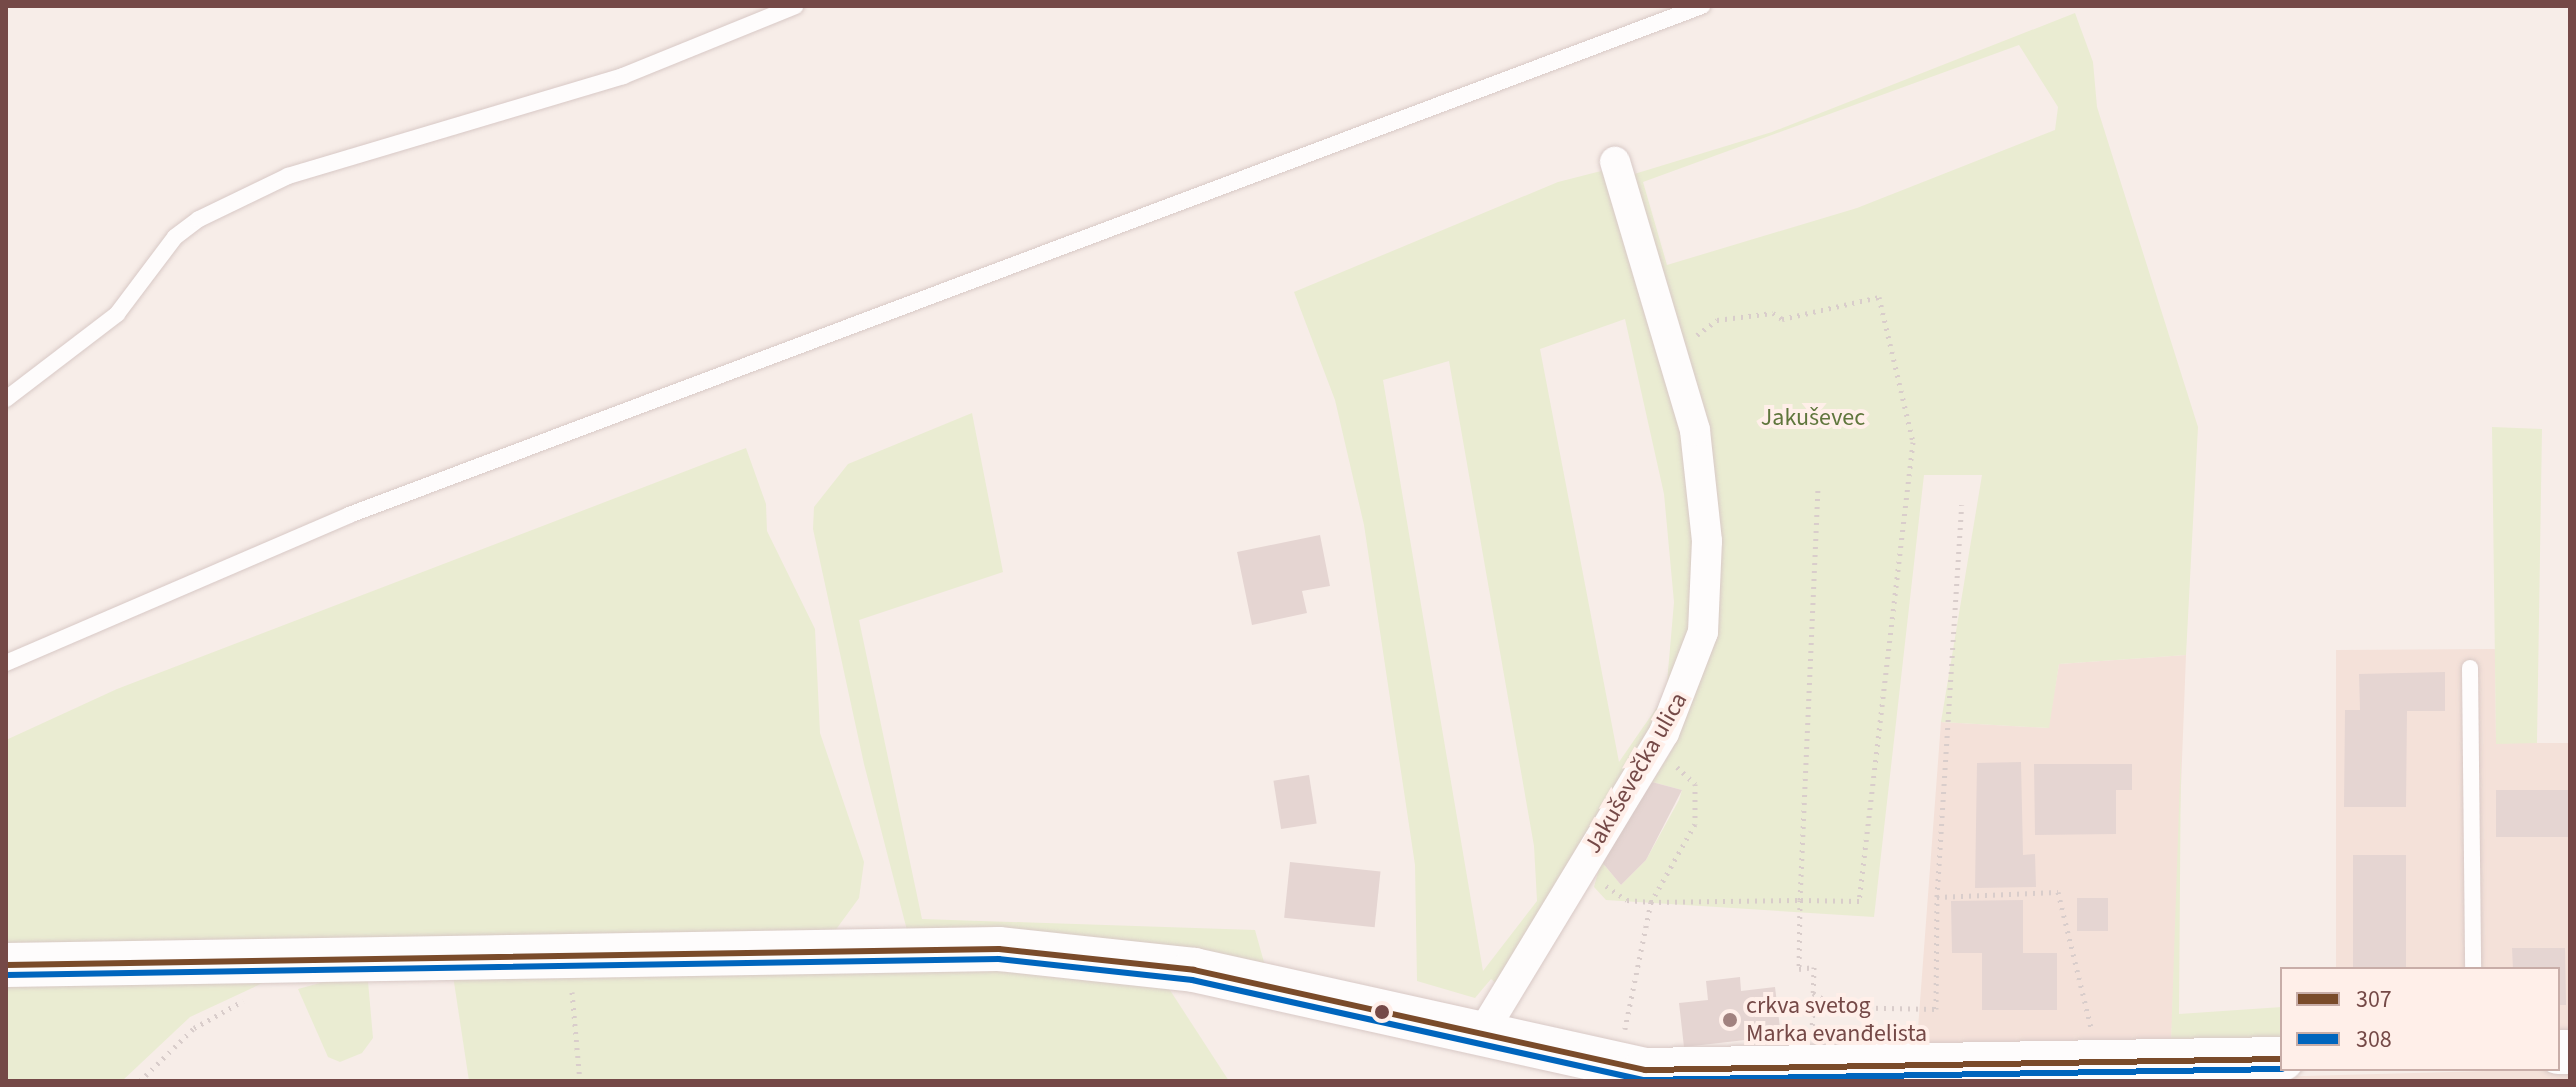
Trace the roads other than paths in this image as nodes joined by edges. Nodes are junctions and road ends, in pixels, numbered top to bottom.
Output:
1 (795, 6) edge
2 (1702, 6) edge
3 (1615, 162) dead end
4 (6, 399) edge
5 (6, 663) edge
6 (2470, 668) dead end
7 (6, 965) edge
8 (2473, 967) edge
9 (1481, 1035) junction
10 (2280, 1059) edge

1 - 4 lane
2 - 5 lane
3 - 9 street, Jakuševečka ulica
6 - 8 lane
7 - 9 main road
9 - 10 main road

